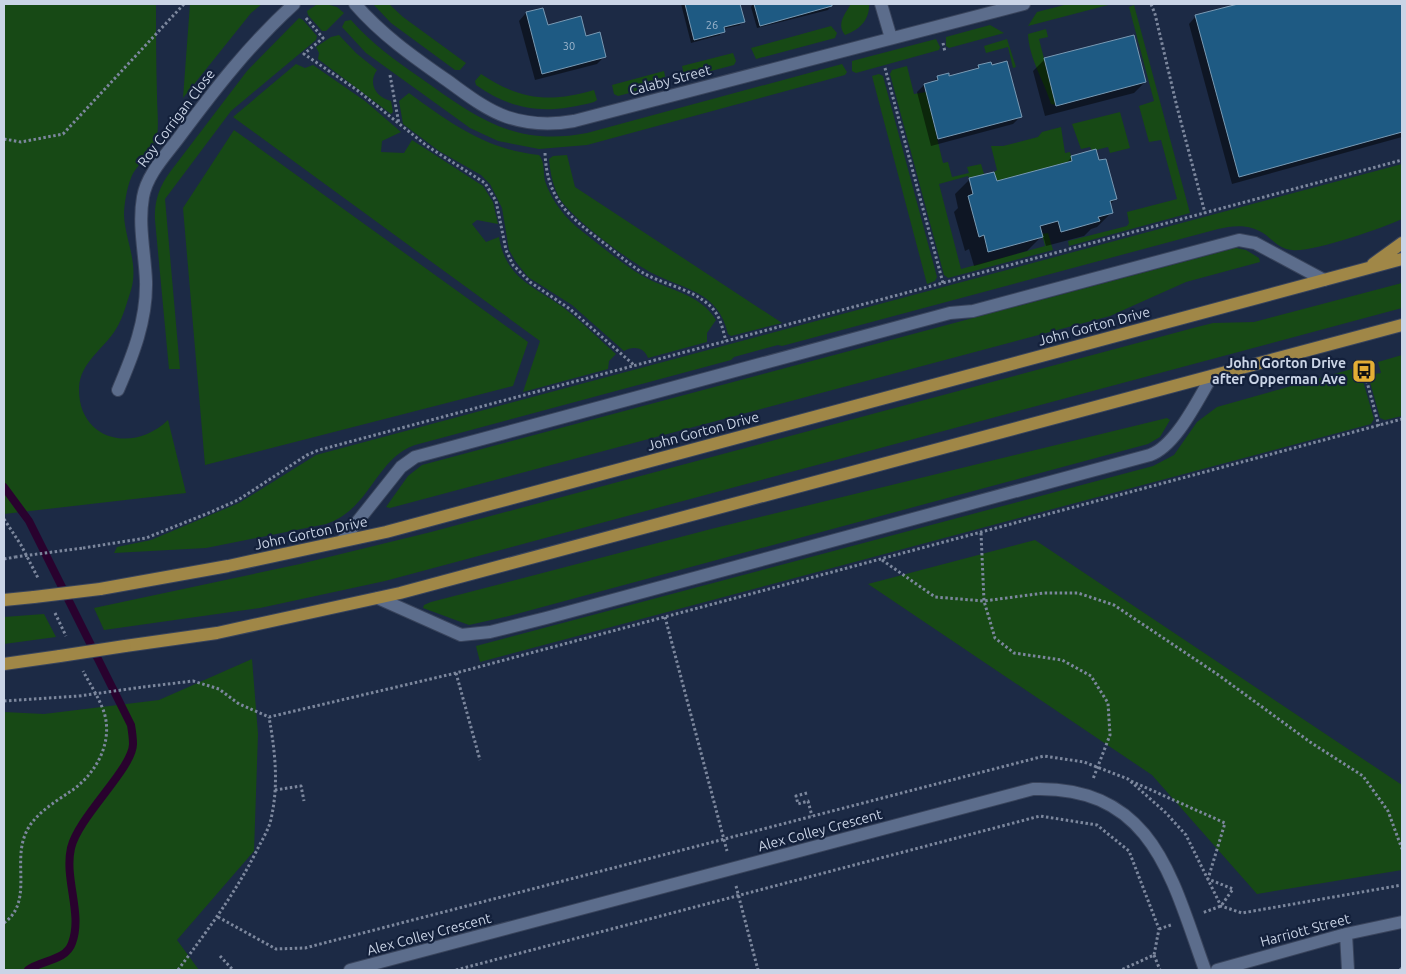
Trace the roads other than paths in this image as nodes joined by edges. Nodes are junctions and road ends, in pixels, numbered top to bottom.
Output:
1 (294, 4) edge
2 (355, 4) edge
3 (881, 4) edge
4 (1024, 4) edge
5 (891, 38) junction
6 (1402, 243) edge
7 (1402, 259) edge
8 (1364, 270) junction
9 (1324, 280) junction
10 (1402, 325) edge
11 (1212, 376) junction
12 (118, 390) dead end
13 (342, 541) junction
14 (378, 598) junction
15 (4, 600) edge
16 (4, 664) edge
17 (1402, 922) edge
18 (1346, 934) junction
19 (350, 970) edge
20 (1205, 970) edge
21 (1217, 970) edge
22 (1348, 970) edge

1 - 12 street, Roy Corrigan Close
2 - 5 street, Calaby Street
3 - 5 street
4 - 5 street, Calaby Street
6 - 8 main road
7 - 8 main road, John Gorton Drive
8 - 9 main road, John Gorton Drive
9 - 13 main road, John Gorton Drive
9 - 13 street
10 - 11 main road
11 - 14 main road
11 - 14 street
13 - 15 main road, John Gorton Drive, bridge
14 - 16 main road, bridge
17 - 18 street, Harriott Street
18 - 21 street, Harriott Street
18 - 22 street
19 - 20 street, Alex Colley Crescent

